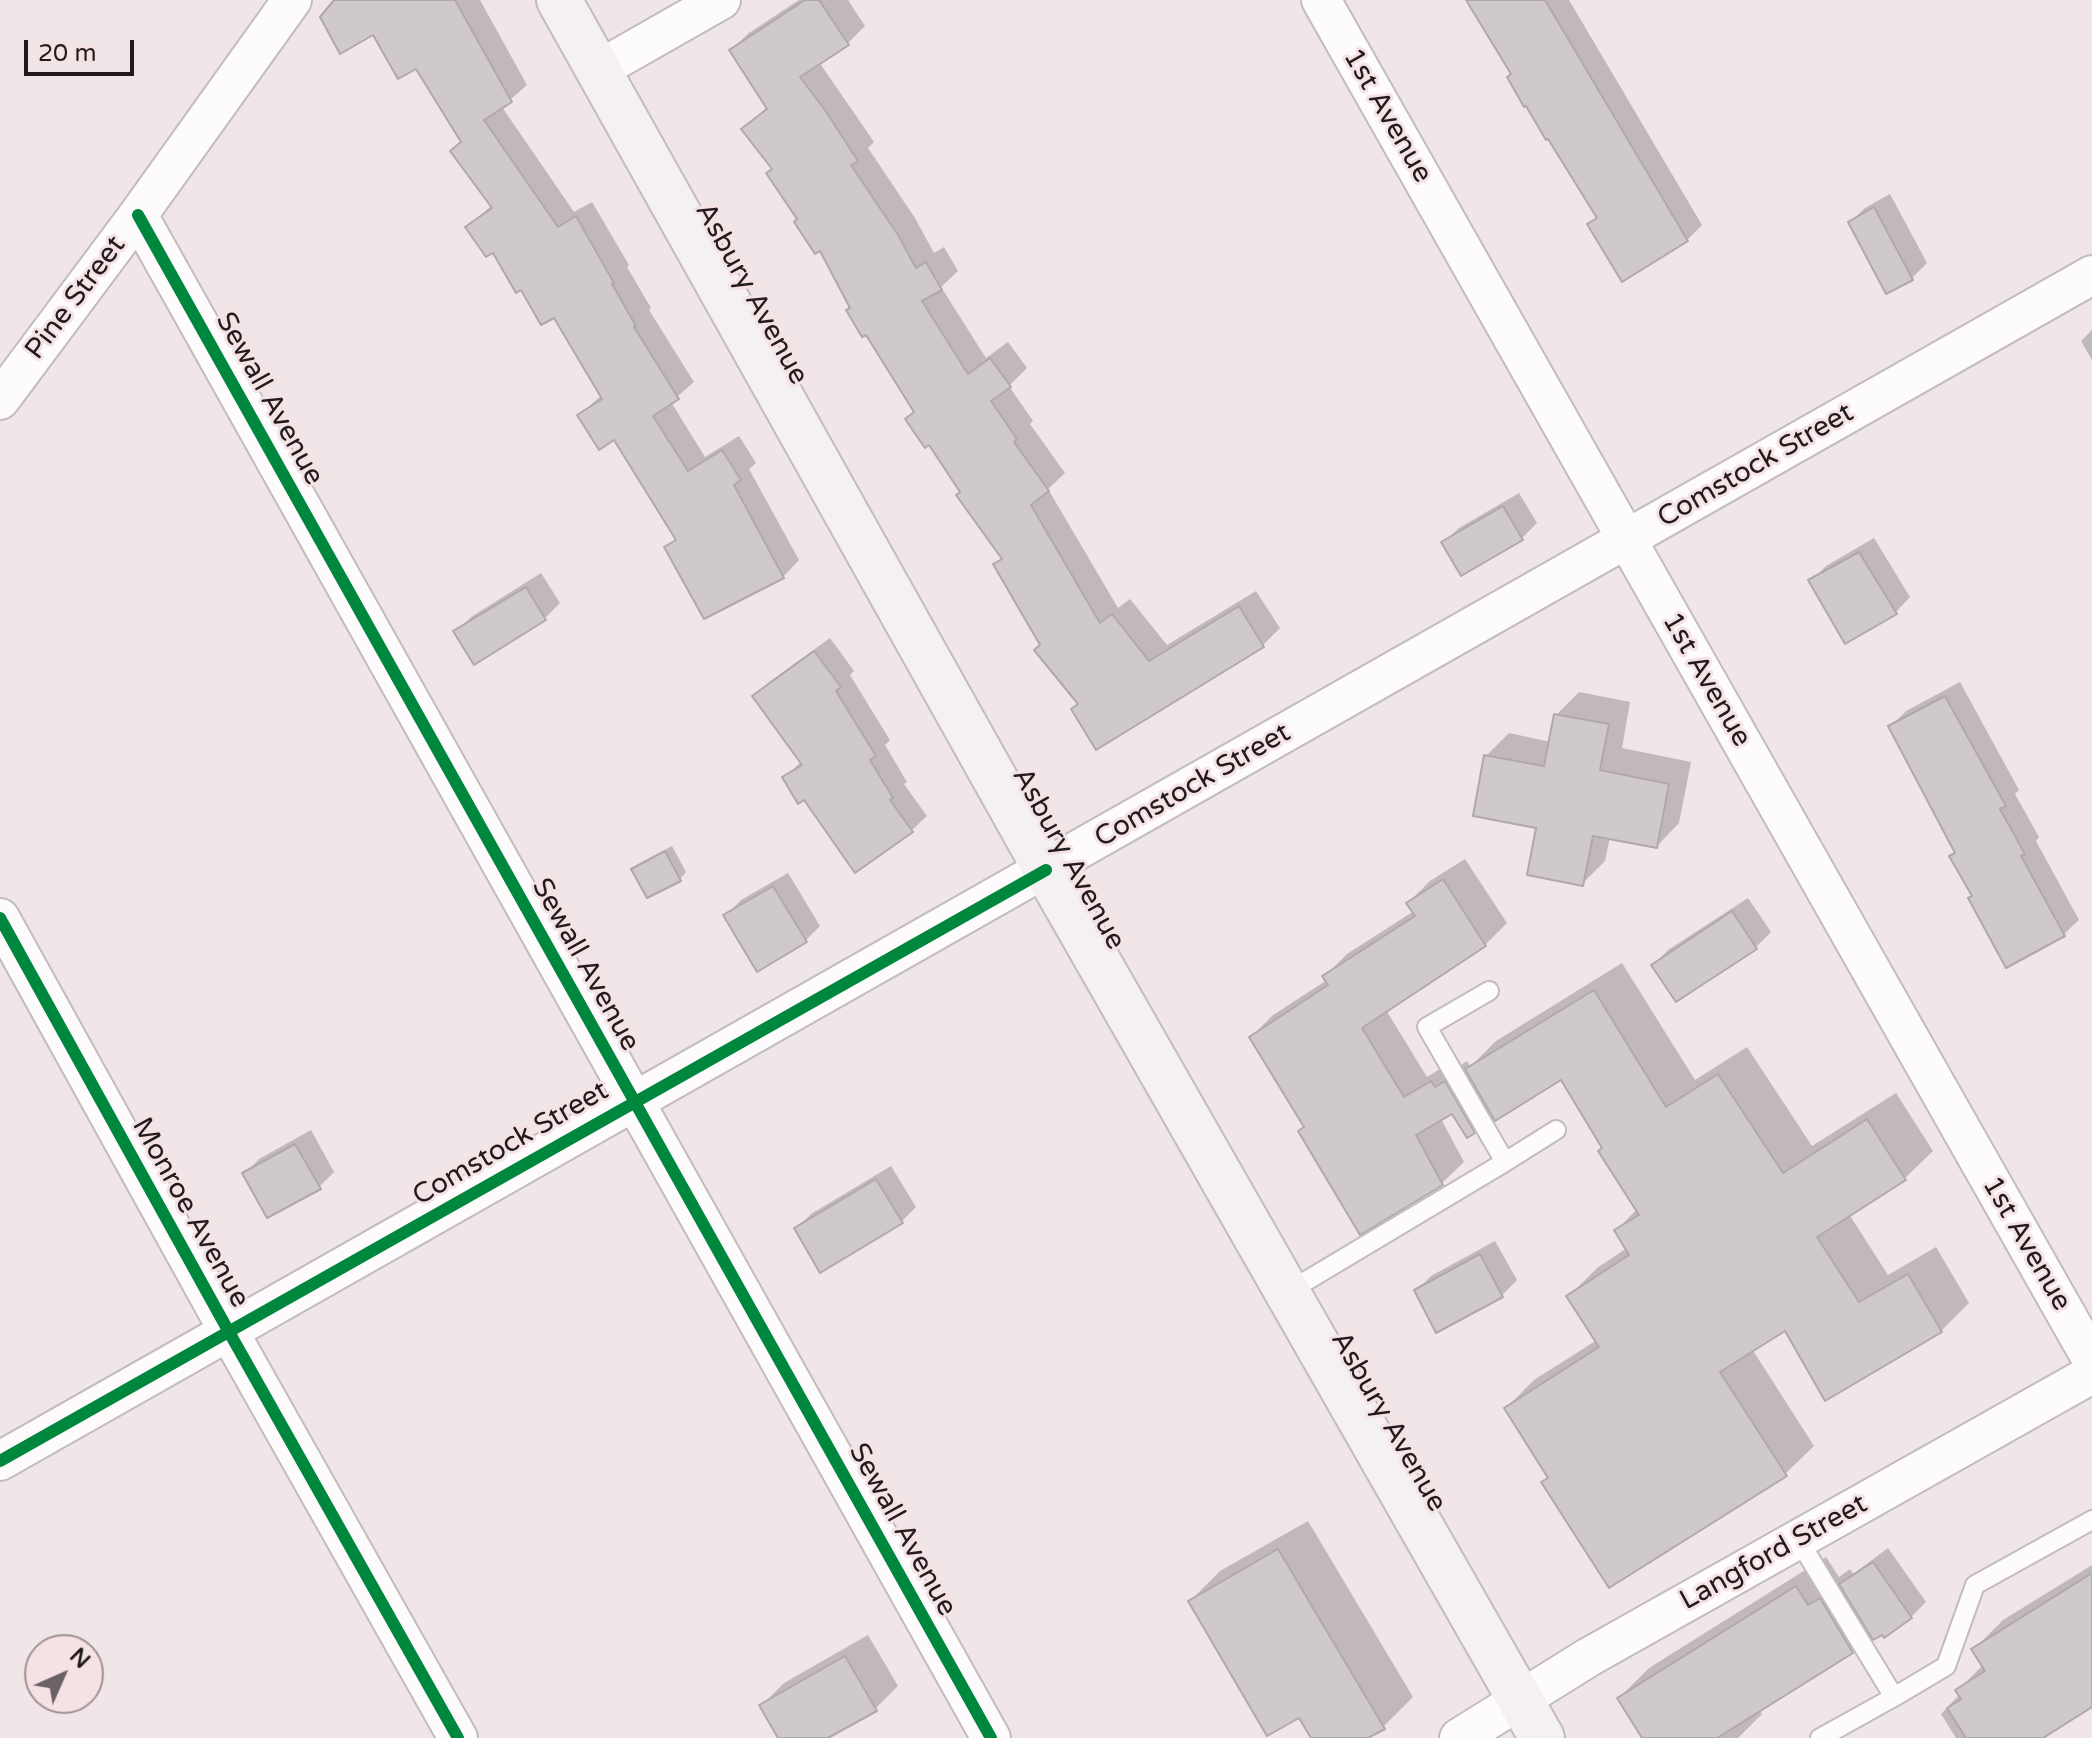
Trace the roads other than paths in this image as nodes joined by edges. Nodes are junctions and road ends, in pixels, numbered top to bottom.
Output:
1 (292, 0) edge
2 (559, 0) edge
3 (721, 0) edge
4 (1321, 0) edge
5 (598, 70) junction
6 (138, 215) junction
7 (2092, 275) edge
8 (0, 400) edge
9 (1627, 540) junction
10 (1046, 870) junction
11 (0, 918) edge
12 (1489, 991) dead end
13 (634, 1102) junction
14 (1556, 1130) dead end
15 (1505, 1162) junction
16 (1286, 1293) junction
17 (229, 1332) junction
18 (2092, 1360) edge
19 (2092, 1374) edge
20 (0, 1461) edge
21 (2092, 1520) edge
22 (1798, 1539) junction
23 (1894, 1697) junction
24 (1520, 1700) junction
25 (458, 1738) edge
26 (991, 1738) edge
27 (1459, 1738) edge
28 (1542, 1738) edge
29 (1820, 1738) edge

1 - 6 street, Pine Street
2 - 5 main road, Asbury Avenue
3 - 5 street
4 - 9 street, 1st Avenue
5 - 10 main road, Asbury Avenue
6 - 8 street, Pine Street
6 - 13 street, Sewall Avenue
7 - 9 street, Comstock Street
9 - 10 street, Comstock Street
9 - 18 street, 1st Avenue
10 - 13 street, Comstock Street
10 - 16 main road, Asbury Avenue
11 - 17 street, Monroe Avenue
12 - 15 lane
13 - 17 street, Comstock Street
13 - 26 street, Sewall Avenue
14 - 15 lane
15 - 16 lane
16 - 24 main road, Asbury Avenue
17 - 20 street, Comstock Street
17 - 25 street, Monroe Avenue
19 - 22 street, Langford Street
21 - 23 lane
22 - 23 lane
22 - 24 street, Langford Street
23 - 29 lane
24 - 27 street, Langford Street
24 - 28 main road, Asbury Avenue

